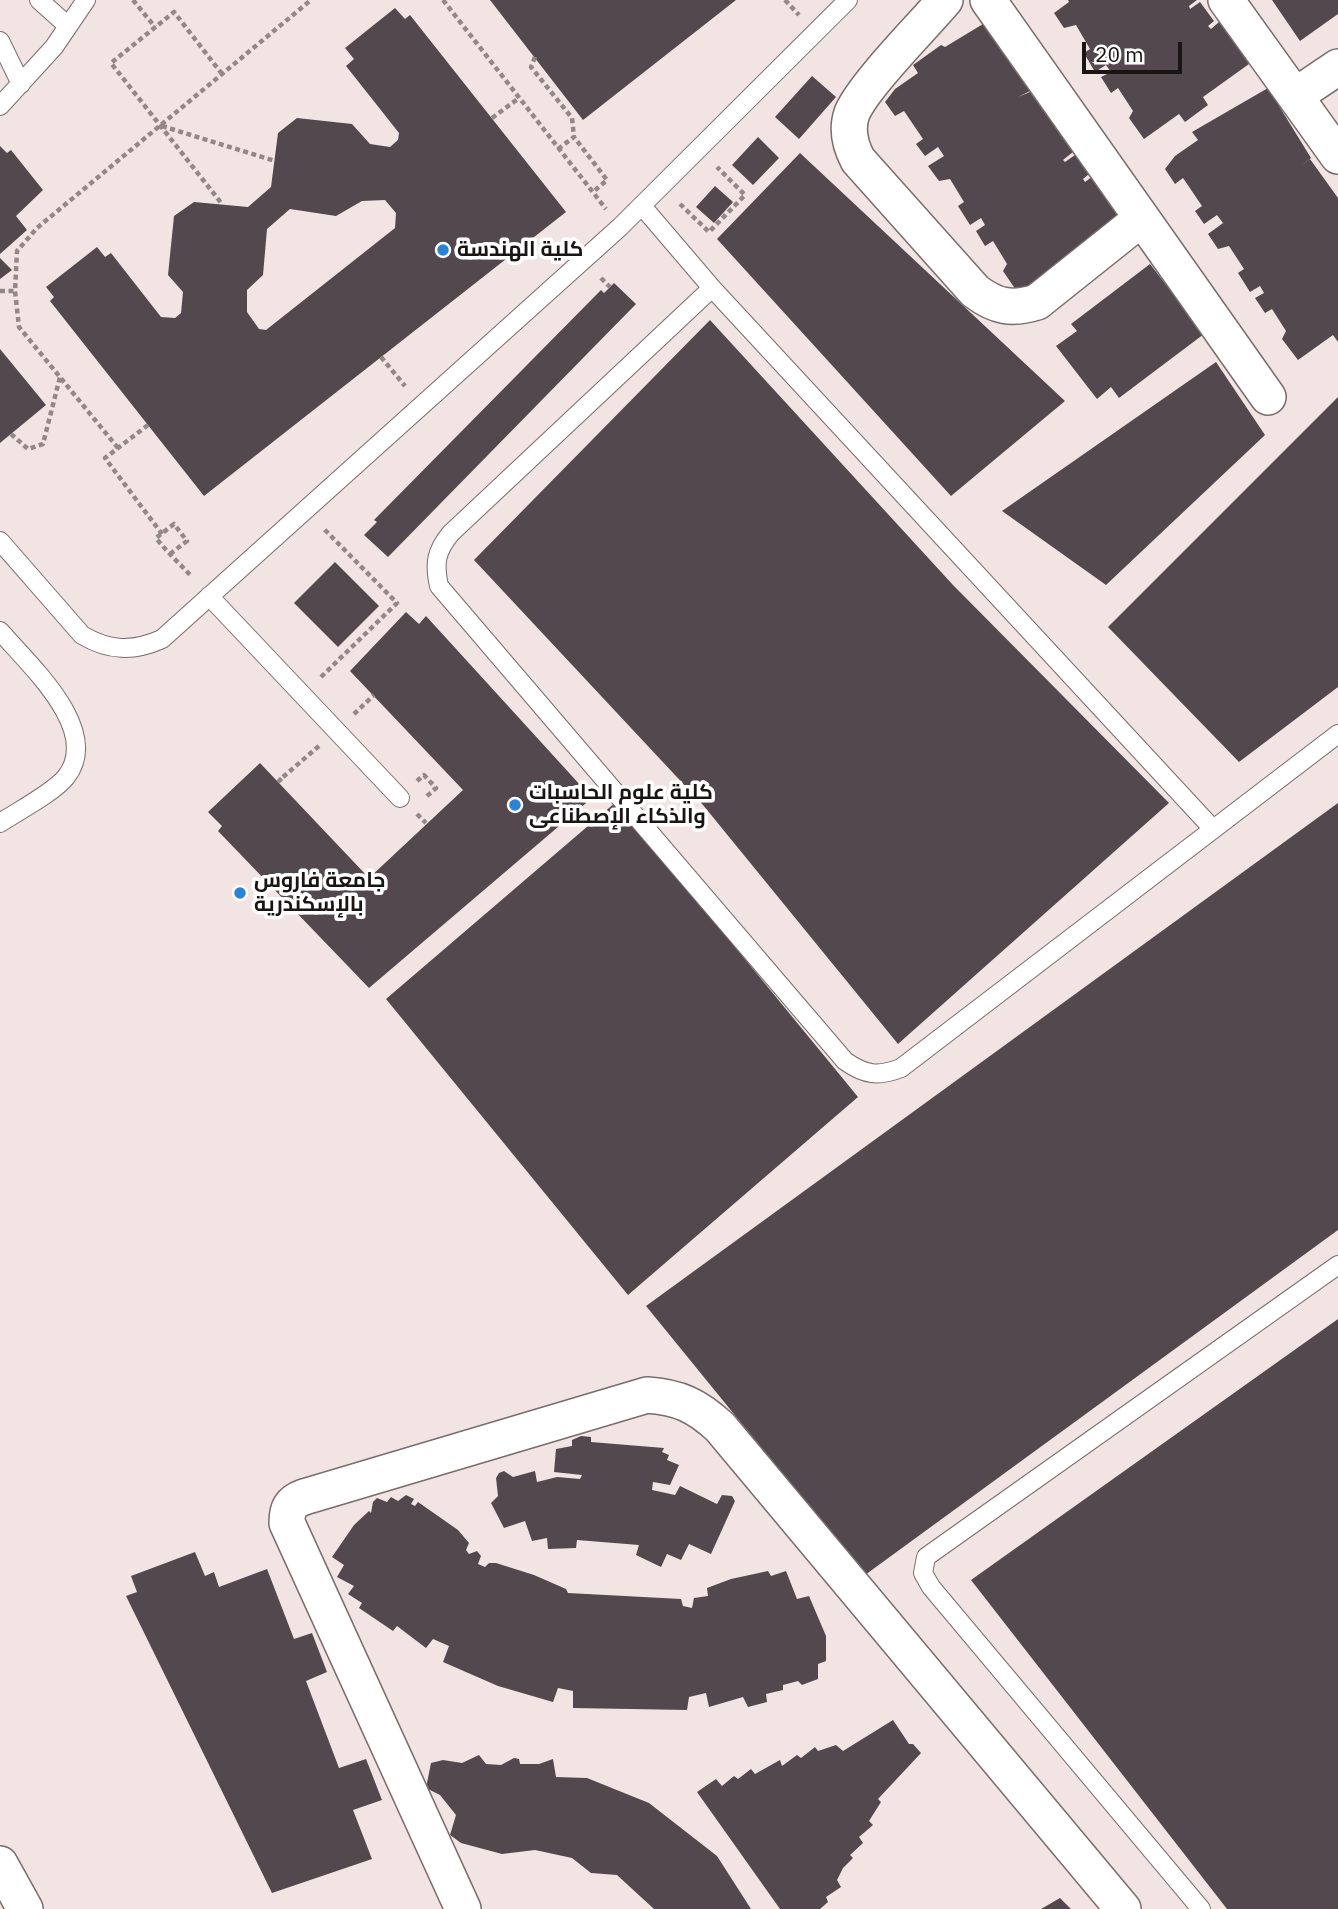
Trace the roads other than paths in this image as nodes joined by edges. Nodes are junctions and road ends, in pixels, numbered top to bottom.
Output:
1 (38, 0) edge
2 (86, 0) edge
3 (848, 0) edge
4 (945, 0) edge
5 (988, 0) edge
6 (1226, 0) edge
7 (68, 26) junction
8 (0, 41) edge
9 (1338, 67) edge
10 (21, 84) junction
11 (1295, 96) junction
12 (0, 106) edge
13 (1338, 156) edge
14 (642, 206) junction
15 (1141, 219) junction
16 (712, 288) junction
17 (1268, 397) dead end
18 (0, 541) edge
19 (209, 596) junction
20 (0, 631) edge
21 (1338, 734) edge
22 (400, 798) dead end
23 (0, 824) edge
24 (1213, 829) junction
25 (1338, 1265) edge
26 (0, 1864) edge
27 (24, 1909) edge
28 (463, 1909) edge
29 (1122, 1909) edge
30 (1200, 1909) edge

1 - 7 lane
2 - 7 lane
3 - 14 lane
4 - 15 street
5 - 15 street
6 - 11 street
7 - 10 lane
8 - 10 lane
9 - 11 street
10 - 12 lane
11 - 13 street
14 - 16 lane
14 - 19 lane
15 - 17 street
16 - 24 lane
16 - 24 lane
18 - 19 lane
19 - 22 lane
20 - 23 lane
21 - 24 lane
25 - 30 lane
26 - 27 street
28 - 29 street

